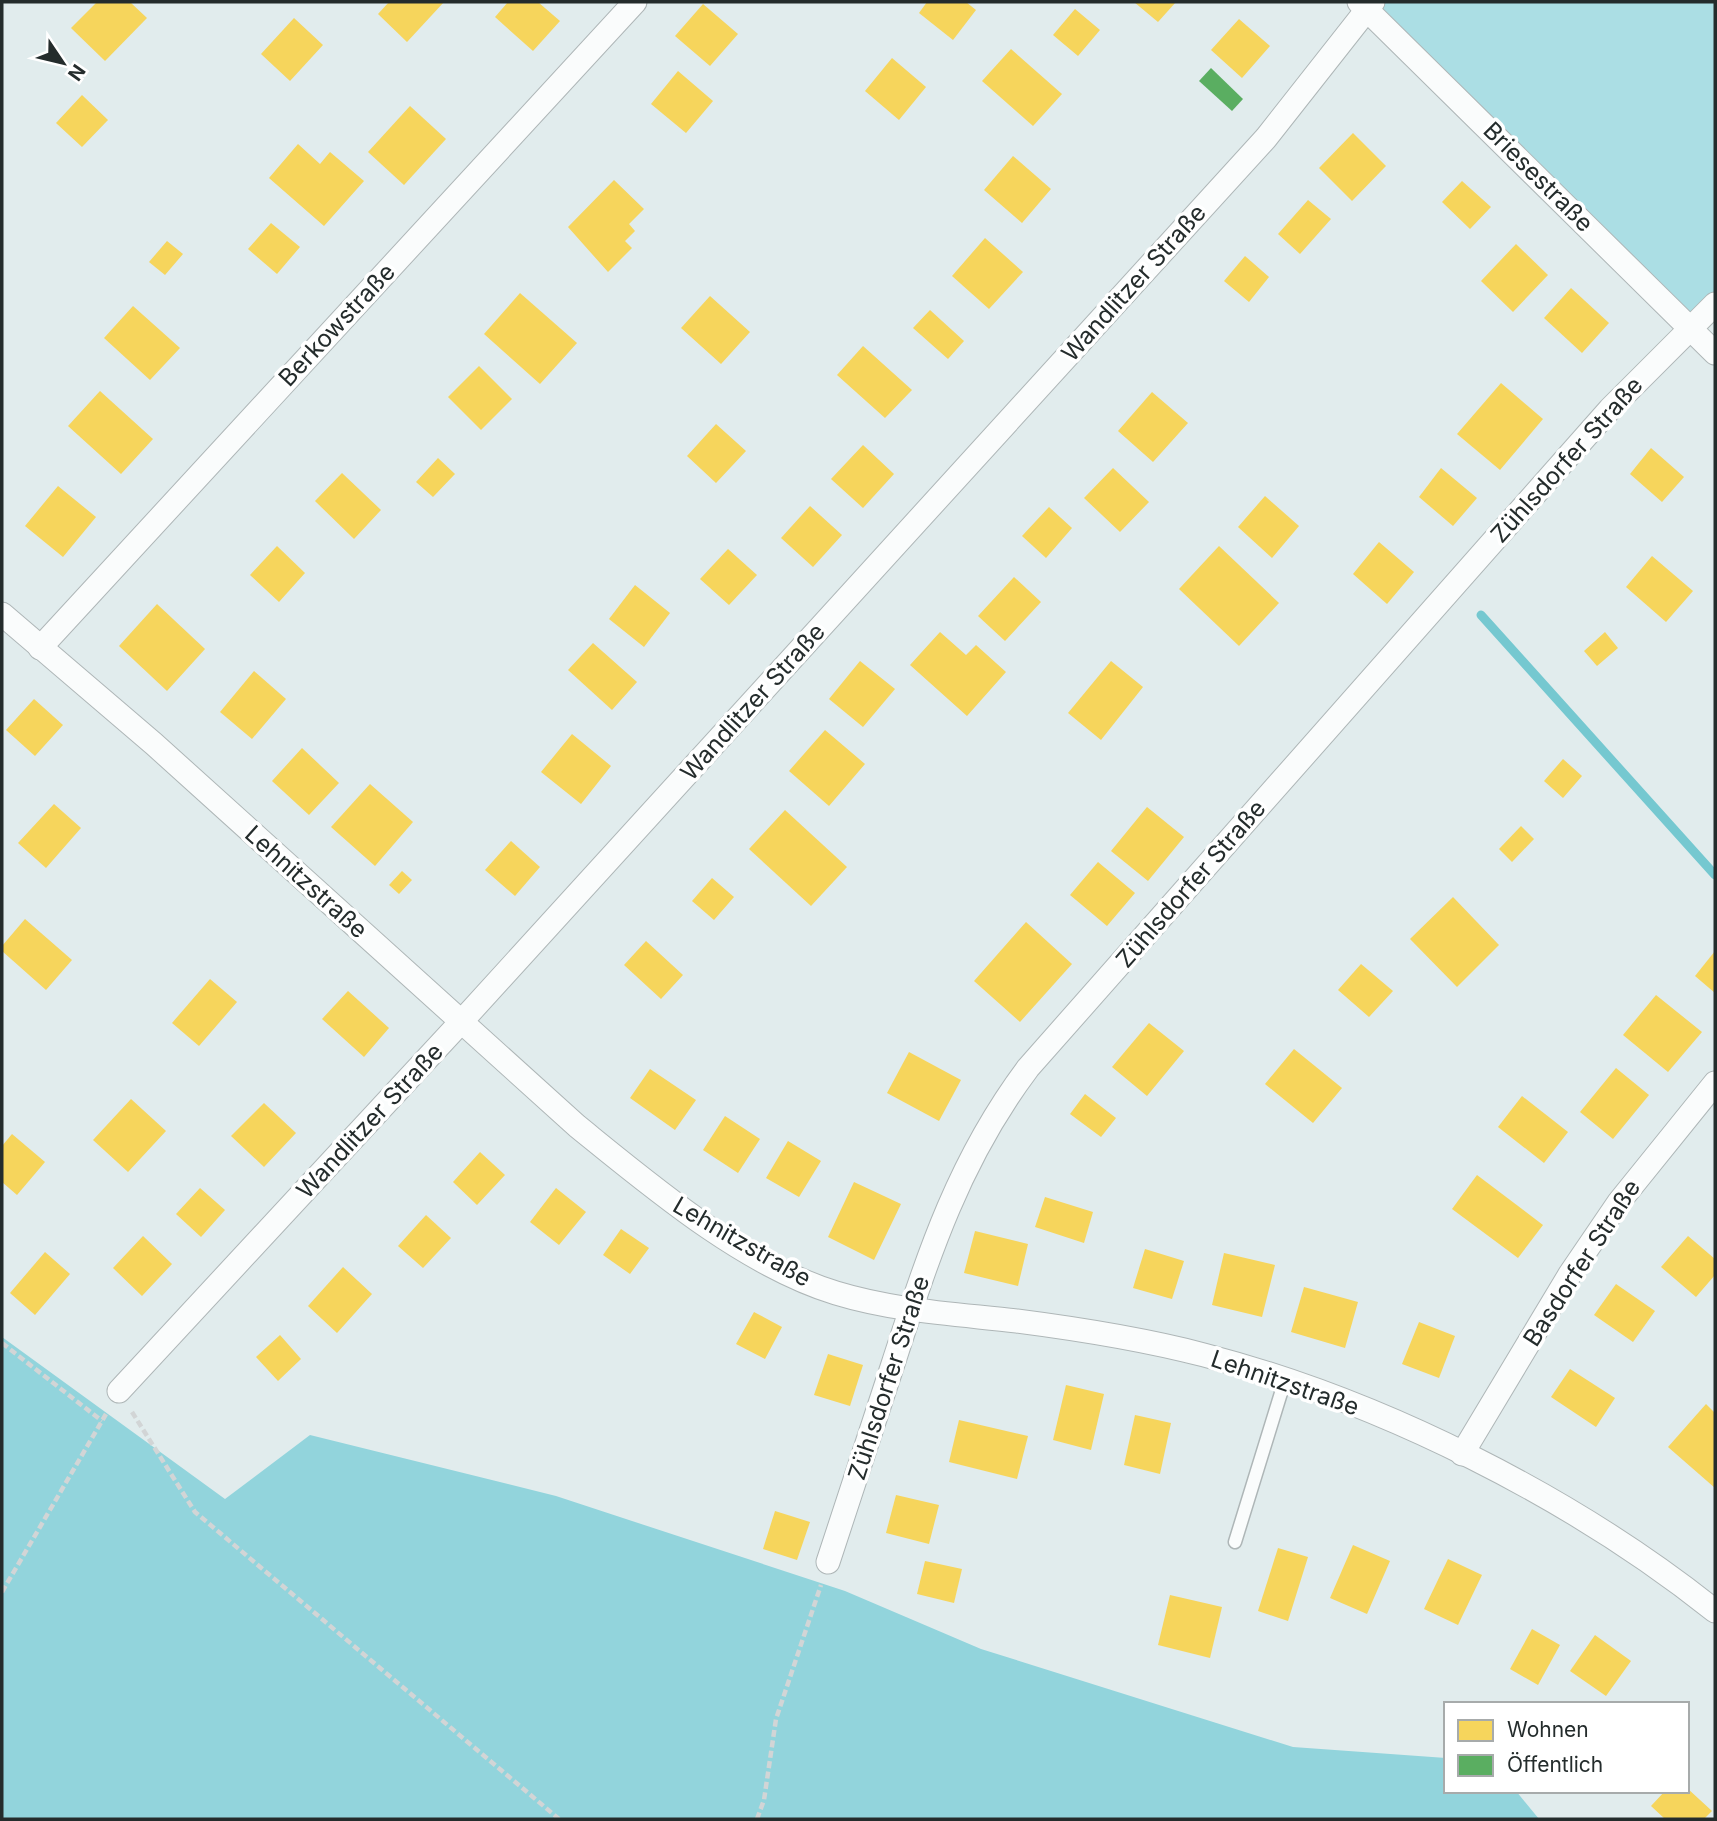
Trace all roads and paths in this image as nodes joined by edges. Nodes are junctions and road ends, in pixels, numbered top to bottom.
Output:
1 (635, 2) edge
2 (1367, 5) edge
3 (1715, 304) edge
4 (1692, 328) junction
5 (1715, 352) edge
6 (2, 614) edge
7 (40, 648) junction
8 (461, 1022) junction
9 (1715, 1083) edge
10 (911, 1309) junction
11 (2, 1343) edge
12 (1285, 1380) junction
13 (119, 1391) junction
14 (102, 1421) junction
15 (1462, 1454) junction
16 (1235, 1542) dead end
17 (828, 1562) joint
18 (2, 1592) edge
19 (1715, 1611) edge
20 (559, 1819) edge
21 (757, 1819) edge

1 - 7 street, Berkowstraße
2 - 4 street, Briesestraße
2 - 8 street, Wandlitzer Straße
3 - 4 street, Zühlsdorfer Straße
4 - 5 street, Briesestraße
4 - 10 street, Zühlsdorfer Straße
6 - 7 street, Lehnitzstraße
7 - 8 street, Lehnitzstraße
8 - 10 street, Lehnitzstraße
8 - 13 street, Wandlitzer Straße
9 - 15 street, Basdorfer Straße
10 - 12 street, Lehnitzstraße
10 - 17 street, Zühlsdorfer Straße
11 - 14 path
12 - 15 street, Lehnitzstraße
12 - 16 lane
13 - 14 path
13 - 20 path
14 - 18 path
15 - 19 street, Lehnitzstraße
17 - 21 path

